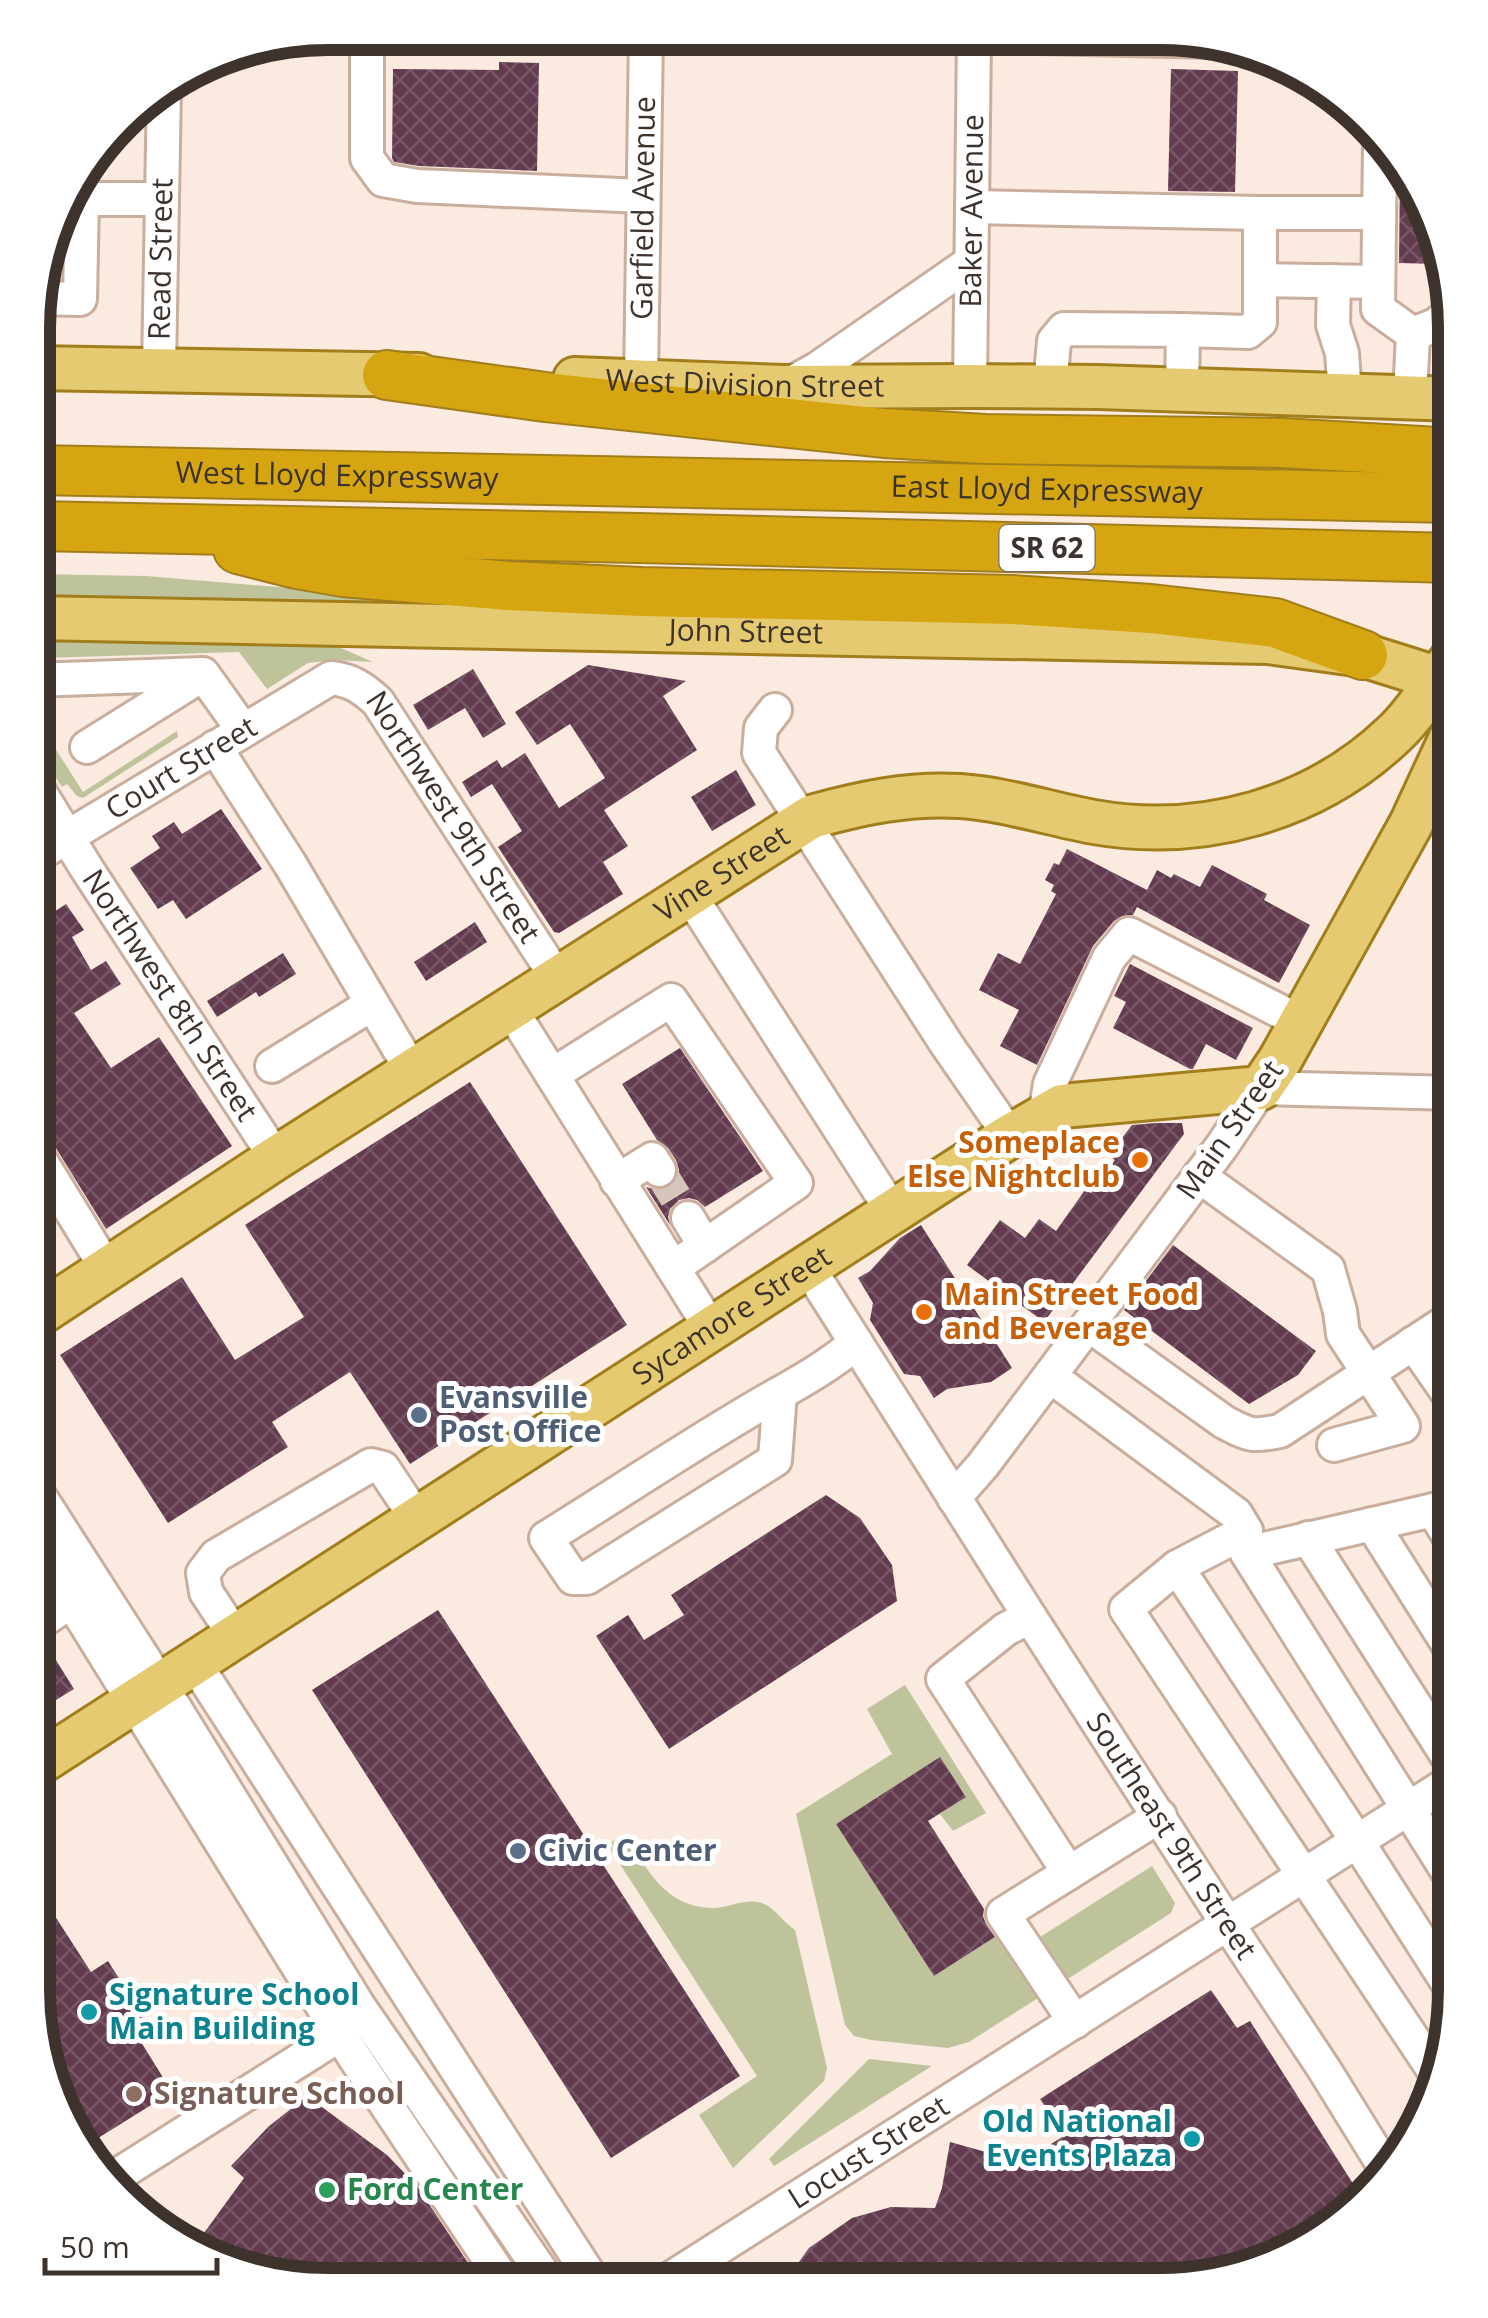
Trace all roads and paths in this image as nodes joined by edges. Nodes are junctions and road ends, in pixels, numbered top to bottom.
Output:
1 (368, 50) edge
2 (646, 50) edge
3 (974, 50) edge
4 (164, 104) edge
5 (1380, 158) edge
6 (643, 196) junction
7 (82, 199) edge
8 (162, 199) junction
9 (972, 207) junction
10 (1260, 213) junction
11 (1379, 213) junction
12 (73, 216) edge
13 (971, 262) junction
14 (1260, 280) junction
15 (1334, 281) junction
16 (1378, 282) junction
17 (52, 298) edge
18 (1438, 323) edge
19 (1183, 330) junction
20 (1413, 334) junction
21 (50, 368) edge
22 (159, 369) junction
23 (387, 375) junction
24 (641, 383) junction
25 (970, 386) junction
26 (784, 387) junction
27 (1050, 387) junction
28 (1182, 390) junction
29 (1345, 395) junction
30 (1410, 397) junction
31 (1438, 398) edge
32 (1438, 452) edge
33 (50, 470) edge
34 (641, 481) joint
35 (1438, 498) edge
36 (50, 526) edge
37 (158, 528) junction
38 (638, 538) joint
39 (1438, 558) edge
40 (50, 618) edge
41 (1363, 655) junction
42 (1438, 671) edge
43 (203, 674) junction
44 (331, 678) joint
45 (50, 679) edge
46 (1438, 686) edge
47 (774, 710) dead end
48 (229, 738) junction
49 (87, 746) dead end
50 (1438, 767) edge
51 (50, 807) edge
52 (803, 822) junction
53 (68, 835) junction
54 (50, 847) edge
55 (689, 894) junction
56 (556, 978) junction
57 (372, 1004) junction
58 (510, 1008) junction
59 (1301, 1022) junction
60 (272, 1066) dead end
61 (412, 1071) junction
62 (552, 1076) junction
63 (1261, 1088) junction
64 (1438, 1092) edge
65 (1028, 1125) junction
66 (276, 1158) junction
67 (659, 1170) dead end
68 (1200, 1176) junction
69 (50, 1180) edge
70 (617, 1181) junction
71 (893, 1212) junction
72 (808, 1267) junction
73 (673, 1268) junction
74 (108, 1271) junction
75 (50, 1308) edge
76 (1089, 1324) junction
77 (1437, 1327) edge
78 (712, 1330) junction
79 (856, 1343) junction
80 (1413, 1343) junction
81 (1367, 1373) junction
82 (1050, 1376) junction
83 (1437, 1378) edge
84 (780, 1393) junction
85 (1334, 1444) dead end
86 (954, 1498) junction
87 (1437, 1509) edge
88 (50, 1512) edge
89 (416, 1519) junction
90 (1372, 1524) junction
91 (1308, 1538) junction
92 (1246, 1542) junction
93 (50, 1565) edge
94 (1177, 1566) junction
95 (67, 1592) junction
96 (50, 1596) edge
97 (50, 1610) edge
98 (1030, 1617) junction
99 (1437, 1627) edge
100 (236, 1636) junction
101 (163, 1682) junction
102 (1437, 1740) edge
103 (50, 1751) edge
104 (1437, 1791) edge
105 (1408, 1809) junction
106 (1160, 1816) junction
107 (1358, 1841) junction
108 (1437, 1855) edge
109 (1069, 1872) junction
110 (1305, 1874) junction
111 (1227, 1923) junction
112 (1437, 1966) edge
113 (358, 2004) junction
114 (1075, 2022) junction
115 (341, 2034) junction
116 (1428, 2063) edge
117 (1381, 2159) edge
118 (119, 2173) edge
119 (495, 2268) edge
120 (539, 2268) edge
121 (583, 2268) edge
122 (687, 2268) edge

1 - 6 street
2 - 6 street, Garfield Avenue
3 - 9 street, Baker Avenue
4 - 8 street, Read Street
5 - 11 street
6 - 24 street, Garfield Avenue
7 - 8 street
8 - 22 street, Read Street
9 - 10 street
9 - 13 street, Baker Avenue
10 - 11 street
10 - 14 street
11 - 16 street
12 - 17 street
13 - 25 street, Baker Avenue
13 - 26 street
14 - 15 street
14 - 19 street
15 - 16 street
15 - 29 street
16 - 20 street
18 - 20 street
19 - 27 street
19 - 28 street
20 - 30 street
21 - 22 main road, West Division Street
22 - 23 main road, West Division Street
23 - 24 main road, West Division Street
23 - 32 highway
24 - 26 main road, West Division Street
25 - 26 main road, West Division Street
25 - 27 main road, West Division Street
27 - 28 main road, West Division Street
28 - 29 main road, West Division Street
29 - 30 main road, West Division Street
30 - 31 main road, West Division Street
33 - 34 highway, West Lloyd Expressway / SR 62
34 - 35 highway, East Lloyd Expressway / SR 62
36 - 37 highway, West Lloyd Expressway / SR 62
37 - 38 highway, West Lloyd Expressway / SR 62
37 - 41 highway
38 - 39 highway, East Lloyd Expressway / SR 62
40 - 41 main road, John Street
41 - 42 main road, John Street
43 - 45 street
43 - 48 street
43 - 49 street
44 - 48 street, Court Street
44 - 56 street, Northwest 9th Street
46 - 52 main road, Vine Street
47 - 52 street
48 - 53 street, Court Street
48 - 57 street
50 - 59 main road, Main Street
51 - 53 street, Northwest 8th Street
52 - 55 main road, Vine Street
52 - 65 street
53 - 54 street, Court Street
53 - 66 street, Northwest 8th Street
55 - 56 main road, Vine Street
55 - 71 street
56 - 58 main road, Vine Street
57 - 60 street
57 - 61 street
58 - 61 main road, Vine Street
58 - 62 street
59 - 63 main road, Main Street
59 - 65 street
61 - 66 main road, Vine Street
62 - 70 street
62 - 73 street
63 - 64 street
63 - 65 main road, Sycamore Street
63 - 68 street, Main Street
65 - 71 main road, Sycamore Street
66 - 74 main road, Vine Street
67 - 70 street
68 - 76 street, Main Street
68 - 81 street
69 - 74 street
70 - 73 street
71 - 72 main road, Sycamore Street
72 - 78 main road, Sycamore Street
72 - 79 street
73 - 78 street
74 - 75 main road, Vine Street
76 - 81 street
76 - 82 street, Main Street
77 - 80 street
78 - 89 main road, Sycamore Street
79 - 84 street
79 - 86 street
80 - 81 street
80 - 83 street
81 - 85 street
82 - 86 street, Main Street
82 - 92 street
84 - 84 street
86 - 98 street, Southeast 9th Street
87 - 90 street
88 - 101 street
89 - 100 main road, Sycamore Street
89 - 100 street
90 - 91 street
90 - 99 street
91 - 92 street
91 - 102 street
92 - 94 street
92 - 105 street
93 - 95 street
94 - 107 street
94 - 110 street
95 - 96 street
95 - 97 street
95 - 101 street
98 - 106 street, Southeast 9th Street
98 - 109 street
100 - 101 main road, Sycamore Street
101 - 103 main road, Sycamore Street
101 - 113 street
101 - 115 street
101 - 121 street
104 - 105 street, Locust Street
105 - 107 street, Locust Street
105 - 108 street
106 - 109 street
106 - 111 street, Southeast 9th Street
107 - 110 street, Locust Street
107 - 112 street
109 - 114 street
110 - 111 street, Locust Street
110 - 116 street
111 - 114 street, Locust Street
111 - 117 street, Southeast 9th Street
113 - 115 street
113 - 120 street
114 - 122 street, Locust Street
115 - 118 street
115 - 119 street

